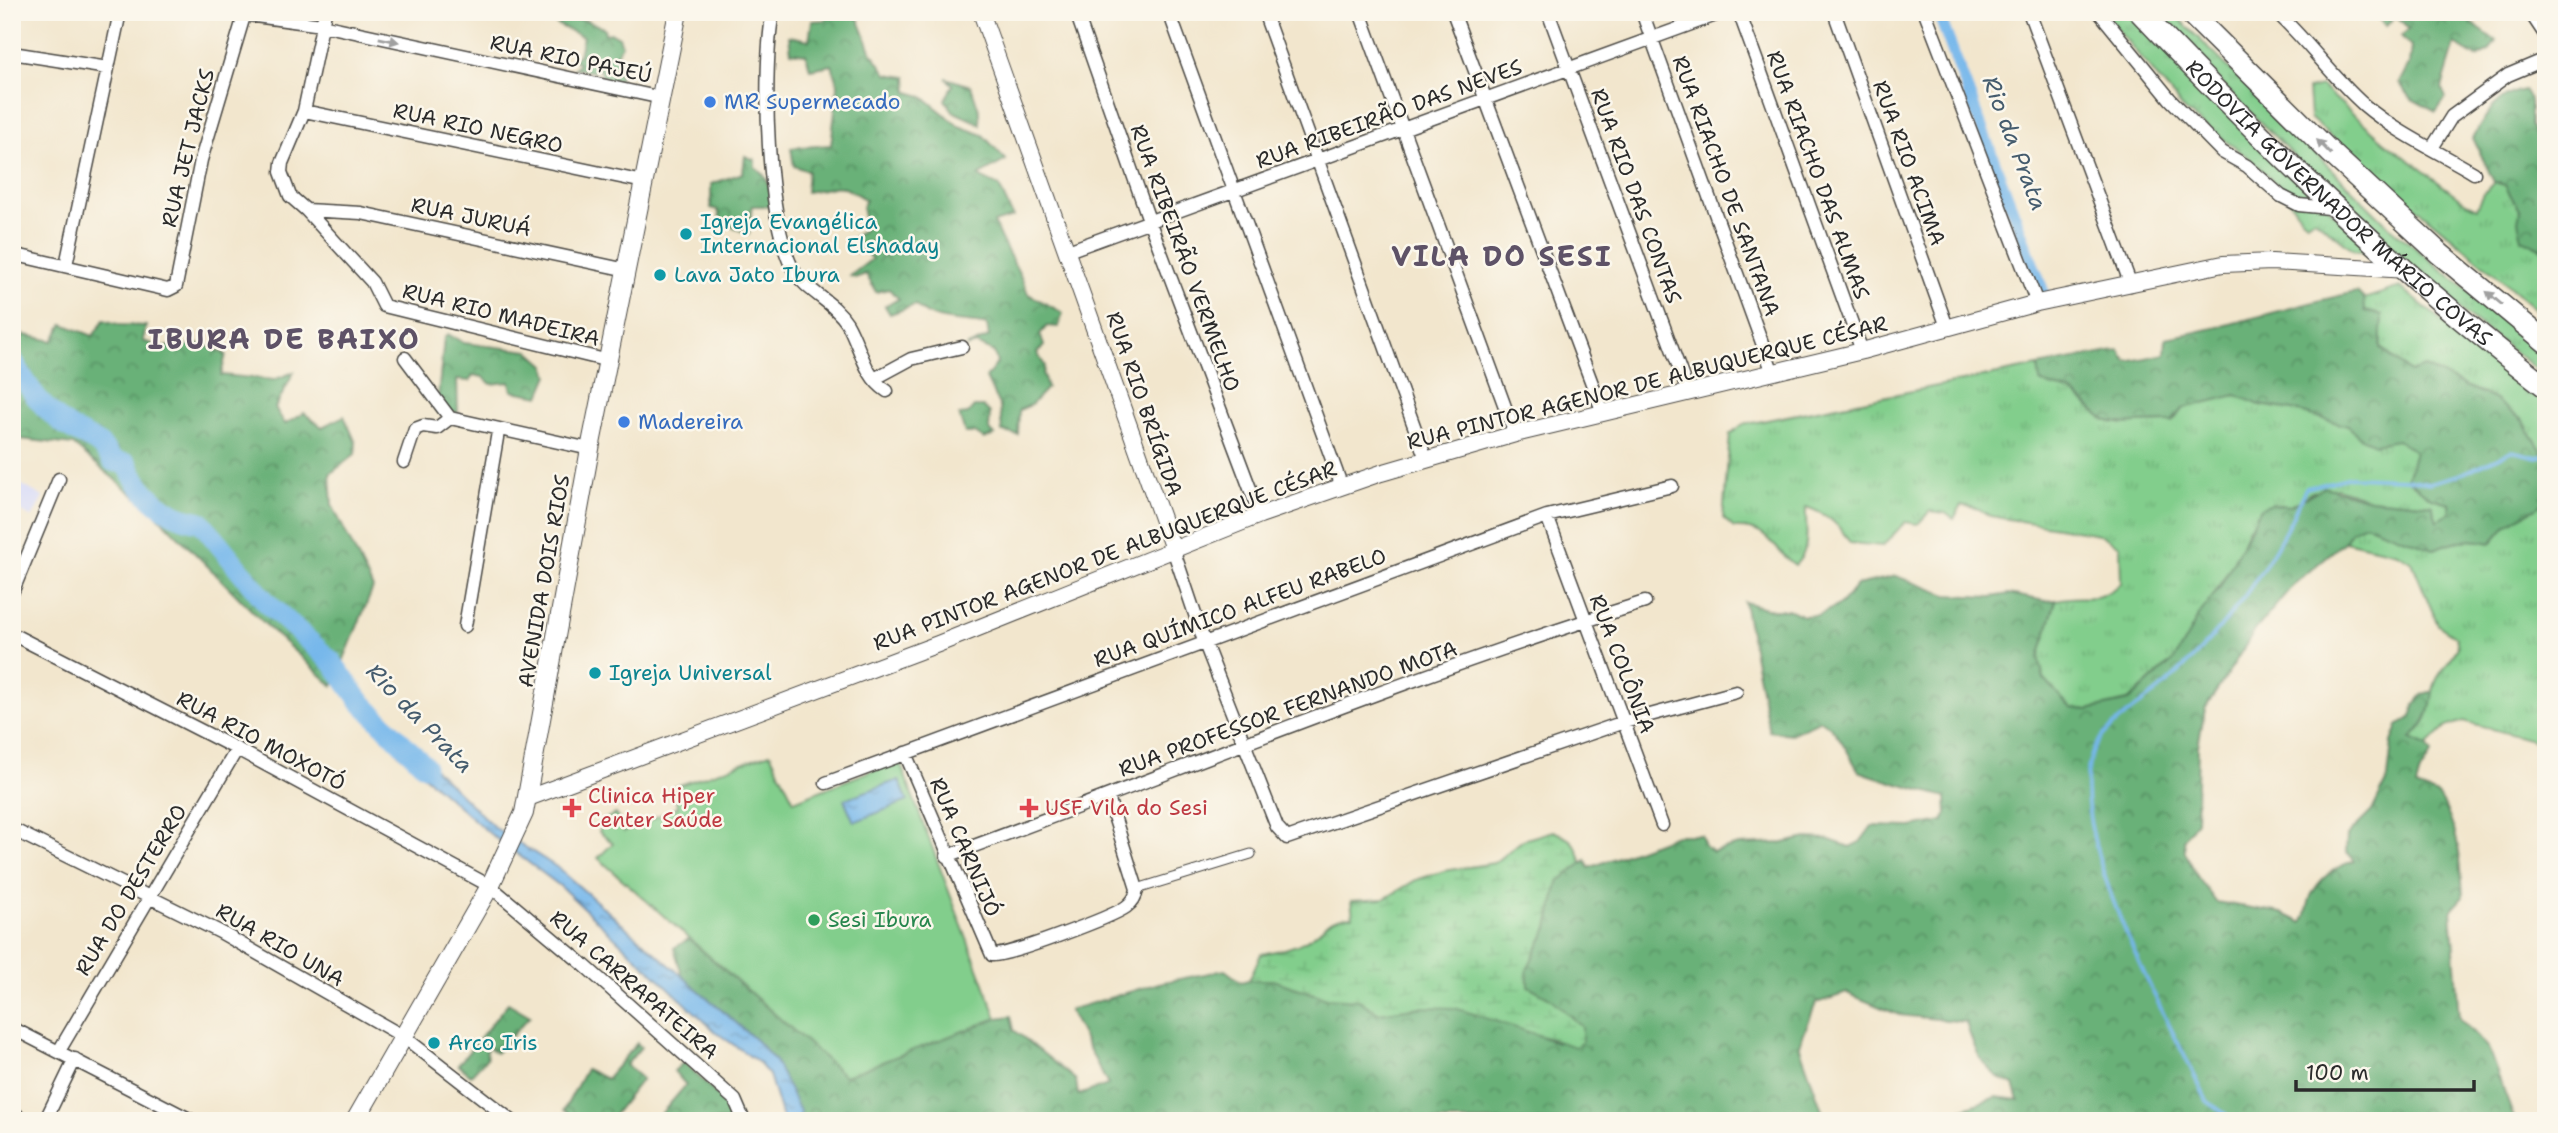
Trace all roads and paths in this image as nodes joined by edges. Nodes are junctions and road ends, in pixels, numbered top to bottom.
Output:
1 (120, 12) edge
2 (225, 12) edge
3 (678, 12) edge
4 (773, 12) edge
5 (981, 12) edge
6 (1076, 12) edge
7 (1169, 12) edge
8 (1264, 12) edge
9 (1360, 12) edge
10 (1453, 12) edge
11 (1548, 12) edge
12 (1642, 12) edge
13 (1724, 12) edge
14 (1739, 12) edge
15 (1834, 12) edge
16 (1925, 12) edge
17 (2029, 12) edge
18 (2099, 12) edge
19 (2140, 12) edge
20 (2189, 12) edge
21 (2276, 12) edge
22 (2530, 12) edge
23 (244, 16) junction
24 (324, 19) edge
25 (2546, 36) edge
26 (1653, 40) junction
27 (12, 53) edge
28 (2546, 59) edge
29 (108, 68) junction
30 (1569, 70) junction
31 (662, 98) junction
32 (1484, 100) junction
33 (304, 111) junction
34 (1403, 129) junction
35 (2432, 148) junction
36 (1318, 161) junction
37 (2474, 173) dead end
38 (644, 183) junction
39 (1235, 190) junction
40 (2339, 209) junction
41 (306, 210) junction
42 (1150, 223) junction
43 (1068, 251) junction
44 (12, 254) edge
45 (66, 265) junction
46 (627, 270) junction
47 (2407, 270) junction
48 (2130, 285) junction
49 (2037, 303) junction
50 (1947, 327) junction
51 (2546, 342) edge
52 (962, 347) dead end
53 (1862, 351) junction
54 (405, 358) dead end
55 (609, 361) junction
56 (1773, 373) junction
57 (874, 379) junction
58 (2546, 387) edge
59 (887, 391) dead end
60 (1688, 392) junction
61 (1603, 413) junction
62 (450, 418) junction
63 (498, 432) junction
64 (1515, 434) junction
65 (590, 449) junction
66 (1426, 460) junction
67 (404, 462) dead end
68 (59, 479) dead end
69 (1672, 486) dead end
70 (1342, 487) junction
71 (1260, 516) junction
72 (1547, 516) junction
73 (1173, 549) junction
74 (12, 593) edge
75 (1645, 601) dead end
76 (1584, 621) junction
77 (465, 626) dead end
78 (12, 634) edge
79 (1204, 641) junction
80 (1736, 692) dead end
81 (1624, 722) junction
82 (1246, 744) junction
83 (237, 749) junction
84 (905, 753) junction
85 (826, 783) dead end
86 (1108, 797) junction
87 (528, 798) junction
88 (1662, 825) dead end
89 (12, 829) edge
90 (1251, 854) dead end
91 (947, 856) junction
92 (490, 886) junction
93 (1138, 889) junction
94 (149, 897) junction
95 (12, 1028) edge
96 (404, 1037) junction
97 (59, 1051) junction
98 (75, 1059) junction
99 (45, 1121) edge
100 (192, 1121) edge
101 (355, 1121) edge
102 (512, 1121) edge
103 (744, 1121) edge

1 - 29 street
2 - 23 street, RUA RIO PAJEÚ
3 - 31 main road, AVENIDA DOIS RIOS
4 - 57 street
5 - 43 street, RUA RIO BRÍGIDA
6 - 42 street, RUA RIBEIRÃO VERMELHO
7 - 39 street
8 - 36 street
9 - 34 street
10 - 32 street
11 - 30 street, RUA RIO DAS CONTAS
12 - 26 street, RUA RIACHO DE SANTANA
13 - 26 street, RUA RIBEIRÃO DAS NEVES
14 - 53 street, RUA RIACHO DAS ALMAS
15 - 50 street, RUA RIO ACIMA
16 - 49 street
17 - 48 street
18 - 40 street
19 - 40 highway, RODOVIA GOVERNADOR MÁRIO COVAS
51 -> 20 highway, RODOVIA GOVERNADOR MÁRIO COVAS
21 - 35 street
22 - 25 street
23 - 24 street, RUA RIO PAJEÚ
23 - 45 street, RUA JET JACKS
24 -> 31 street, RUA RIO PAJEÚ
24 - 33 street
26 - 30 street, RUA RIBEIRÃO DAS NEVES
26 - 56 street, RUA RIACHO DE SANTANA
27 - 29 street
28 - 35 street
29 - 45 street
30 - 32 street, RUA RIBEIRÃO DAS NEVES
30 - 60 street, RUA RIO DAS CONTAS
31 - 38 main road, AVENIDA DOIS RIOS
32 - 34 street, RUA RIBEIRÃO DAS NEVES
32 - 61 street
33 - 38 street, RUA RIO NEGRO
33 - 41 street
34 - 36 street, RUA RIBEIRÃO DAS NEVES
34 - 64 street
35 - 37 street
36 - 39 street, RUA RIBEIRÃO DAS NEVES
36 - 66 street
38 - 46 main road, AVENIDA DOIS RIOS
39 - 42 street, RUA RIBEIRÃO DAS NEVES
39 - 70 street
40 - 47 highway, RODOVIA GOVERNADOR MÁRIO COVAS
41 - 46 street, RUA JURUÁ
41 - 55 street, RUA RIO MADEIRA
42 - 43 street, RUA RIBEIRÃO DAS NEVES
42 - 71 street, RUA RIBEIRÃO VERMELHO
43 - 73 street, RUA RIO BRÍGIDA
44 - 45 street
46 - 55 main road, AVENIDA DOIS RIOS
47 - 48 street, RUA PINTOR AGENOR DE ALBUQUERQUE CÉSAR
47 - 58 highway, RODOVIA GOVERNADOR MÁRIO COVAS
48 - 49 street, RUA PINTOR AGENOR DE ALBUQUERQUE CÉSAR
49 - 50 street, RUA PINTOR AGENOR DE ALBUQUERQUE CÉSAR
50 - 53 street, RUA PINTOR AGENOR DE ALBUQUERQUE CÉSAR
52 - 57 street
53 - 56 street, RUA PINTOR AGENOR DE ALBUQUERQUE CÉSAR
54 - 62 street
55 - 65 main road, AVENIDA DOIS RIOS
56 - 60 street, RUA PINTOR AGENOR DE ALBUQUERQUE CÉSAR
57 - 59 street
60 - 61 street, RUA PINTOR AGENOR DE ALBUQUERQUE CÉSAR
61 - 64 street, RUA PINTOR AGENOR DE ALBUQUERQUE CÉSAR
62 - 63 street
62 - 67 street
63 - 65 street
63 - 77 street
64 - 66 street, RUA PINTOR AGENOR DE ALBUQUERQUE CÉSAR
65 - 87 main road, AVENIDA DOIS RIOS
66 - 70 street, RUA PINTOR AGENOR DE ALBUQUERQUE CÉSAR
68 - 74 street
69 - 72 street, RUA QUÍMICO ALFEU RABELO
70 - 71 street, RUA PINTOR AGENOR DE ALBUQUERQUE CÉSAR
71 - 73 street, RUA PINTOR AGENOR DE ALBUQUERQUE CÉSAR
72 - 76 street, RUA COLÔNIA
72 - 79 street, RUA QUÍMICO ALFEU RABELO
73 - 79 street, RUA RIO BRÍGIDA
73 - 87 street, RUA PINTOR AGENOR DE ALBUQUERQUE CÉSAR
75 - 76 street, RUA PROFESSOR FERNANDO MOTA
76 - 81 street, RUA COLÔNIA
76 - 82 street, RUA PROFESSOR FERNANDO MOTA
78 - 83 street, RUA RIO MOXOTÓ
79 - 82 street, RUA RIO BRÍGIDA
79 - 84 street, RUA QUÍMICO ALFEU RABELO
80 - 81 street
81 - 82 street, RUA RIO BRÍGIDA
81 - 88 street, RUA COLÔNIA
82 - 86 street, RUA PROFESSOR FERNANDO MOTA
83 - 92 street, RUA RIO MOXOTÓ
83 - 94 street, RUA DO DESTERRO
84 - 85 street, RUA QUÍMICO ALFEU RABELO
84 - 91 street, RUA CARNIJÓ
86 - 91 street, RUA PROFESSOR FERNANDO MOTA
86 - 93 street
87 - 92 main road, AVENIDA DOIS RIOS
89 - 94 street, RUA RIO UNA
90 - 93 street
91 - 93 street, RUA CARNIJÓ
92 - 96 main road, AVENIDA DOIS RIOS
92 - 103 street, RUA CARRAPATEIRA
94 - 96 street, RUA RIO UNA
94 - 97 street, RUA DO DESTERRO
95 - 97 street
96 - 101 main road, AVENIDA DOIS RIOS
96 - 102 street, RUA RIO UNA
97 - 98 street
98 - 99 street
98 - 100 street

